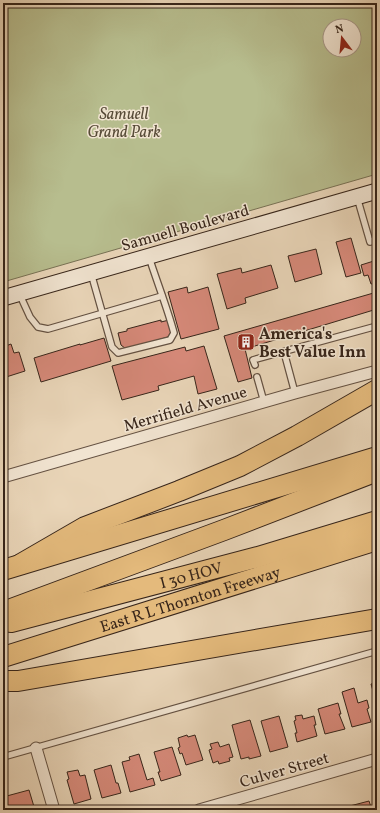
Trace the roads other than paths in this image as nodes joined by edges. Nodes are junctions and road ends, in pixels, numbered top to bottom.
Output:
1 (377, 191) edge
2 (357, 197) junction
3 (377, 240) edge
4 (148, 256) junction
5 (91, 273) junction
6 (19, 293) junction
7 (162, 296) junction
8 (3, 298) edge
9 (102, 314) junction
10 (377, 326) edge
11 (284, 352) junction
12 (255, 365) dead end
13 (377, 371) edge
14 (257, 377) dead end
15 (377, 390) edge
16 (295, 393) junction
17 (264, 402) junction
18 (377, 457) edge
19 (377, 471) edge
20 (3, 477) edge
21 (377, 521) edge
22 (374, 541) edge
23 (12, 567) edge
24 (3, 612) edge
25 (377, 619) edge
26 (3, 625) edge
27 (377, 650) edge
28 (3, 657) edge
29 (3, 682) edge
30 (36, 748) junction
31 (3, 757) edge
32 (377, 759) edge
33 (54, 810) edge
34 (199, 810) edge

1 - 2 main road, Samuell Boulevard
2 - 3 lane
2 - 4 main road, Samuell Boulevard
4 - 5 main road, Samuell Boulevard
4 - 7 lane
5 - 6 main road, Samuell Boulevard
5 - 9 lane
6 - 8 main road, Samuell Boulevard
6 - 9 lane
7 - 9 lane
7 - 9 lane
10 - 11 lane
11 - 12 lane
11 - 16 lane
13 - 16 street, Merrifield Avenue
14 - 17 lane
15 - 23 highway
16 - 17 street, Merrifield Avenue
17 - 20 street, Merrifield Avenue
18 - 23 highway
19 - 24 highway
21 - 26 highway, I 30 HOV
22 - 26 highway
22 - 28 highway, East R L Thornton Freeway
25 - 29 highway
27 - 30 lane
30 - 31 lane
30 - 33 street
32 - 34 street, Culver Street

